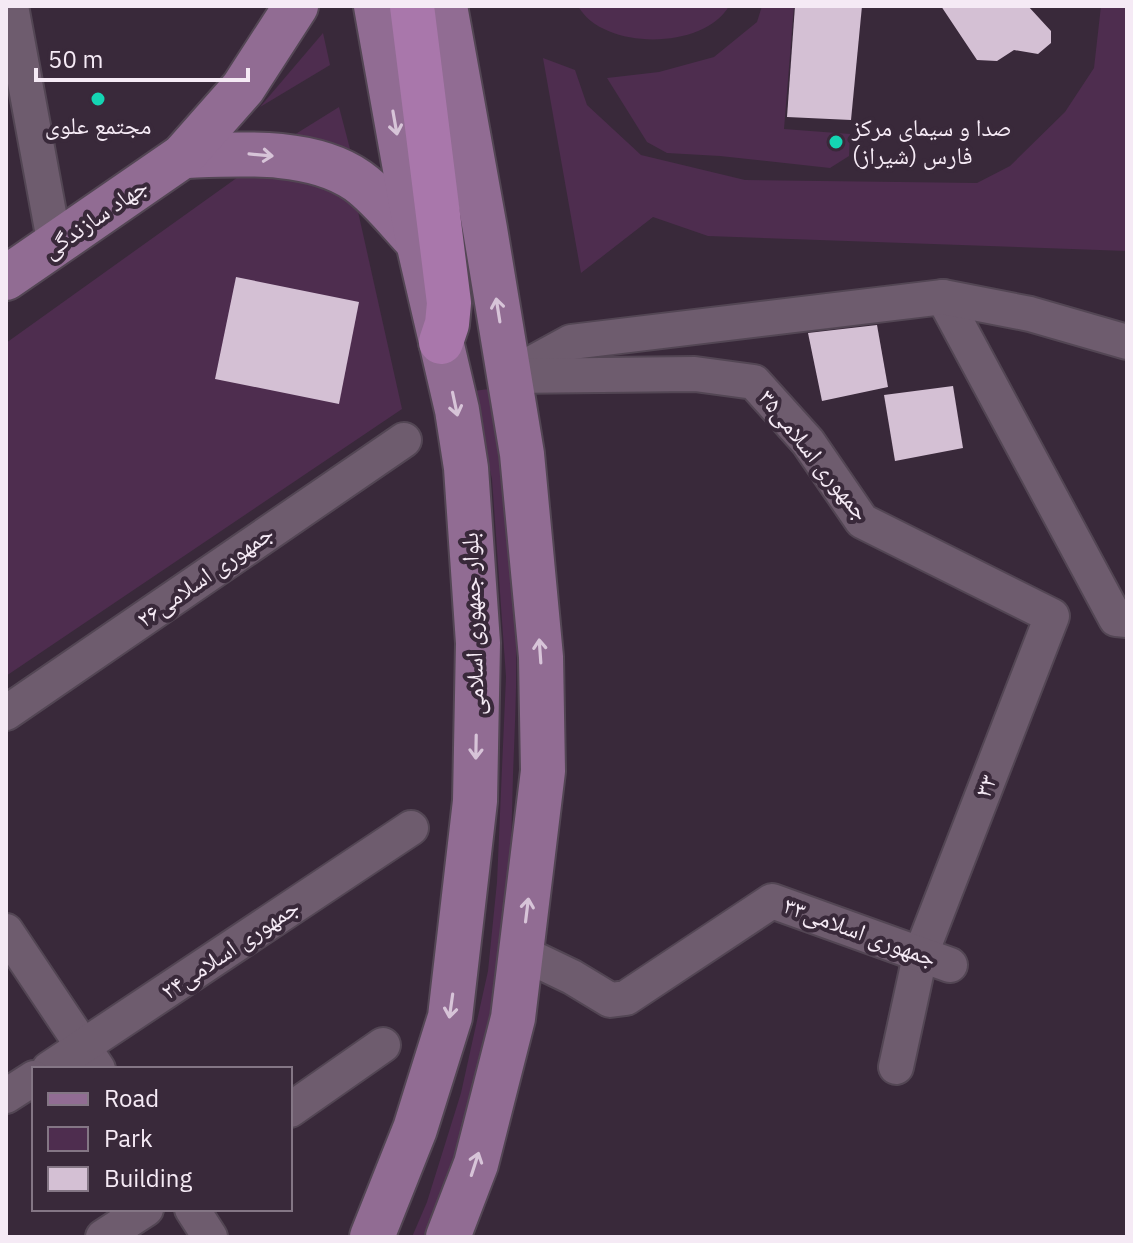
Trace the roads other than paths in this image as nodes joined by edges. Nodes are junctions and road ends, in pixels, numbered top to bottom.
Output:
1 (11, 6) edge
2 (296, 6) edge
3 (376, 6) edge
4 (412, 6) edge
5 (445, 6) edge
6 (183, 156) junction
7 (418, 242) junction
8 (55, 246) junction
9 (6, 278) edge
10 (943, 297) junction
11 (441, 342) junction
12 (1127, 342) edge
13 (508, 376) junction
14 (404, 440) dead end
15 (1052, 616) joint
16 (1127, 620) edge
17 (6, 713) edge
18 (411, 828) dead end
19 (6, 931) edge
20 (522, 953) junction
21 (935, 960) junction
22 (383, 1045) dead end
23 (91, 1058) edge
24 (57, 1067) edge
25 (896, 1067) dead end
26 (32, 1079) edge
27 (6, 1096) edge
28 (292, 1109) edge
29 (143, 1211) edge
30 (193, 1211) edge
31 (103, 1237) edge
32 (210, 1237) edge
33 (372, 1237) edge
34 (448, 1237) edge

1 - 8 street
2 - 6 main road, جهاد سازندگی
3 -> 7 main road, بلوار جمهوری اسلامی
4 - 11 highway
13 -> 5 main road
6 -> 7 main road
6 - 8 main road, جهاد سازندگی
7 - 11 main road, بلوار جمهوری اسلامی
8 - 9 main road, جهاد سازندگی
10 - 12 street
10 - 13 street
10 - 16 street
11 -> 33 main road, بلوار جمهوری اسلامی
13 - 15 street, جمهوری اسلامی۳۵
20 -> 13 main road
14 - 17 street, جمهوری اسلامی۲۶
15 - 21 street, ۳۳
18 - 23 street, جمهوری اسلامی۲۴
19 - 23 street
20 - 21 street, جمهوری اسلامی۳۳
34 -> 20 main road
21 - 25 street, ۳۳
22 - 28 street
23 - 24 street, جمهوری اسلامی۲۴
26 - 27 street
29 - 31 street
30 - 32 street

